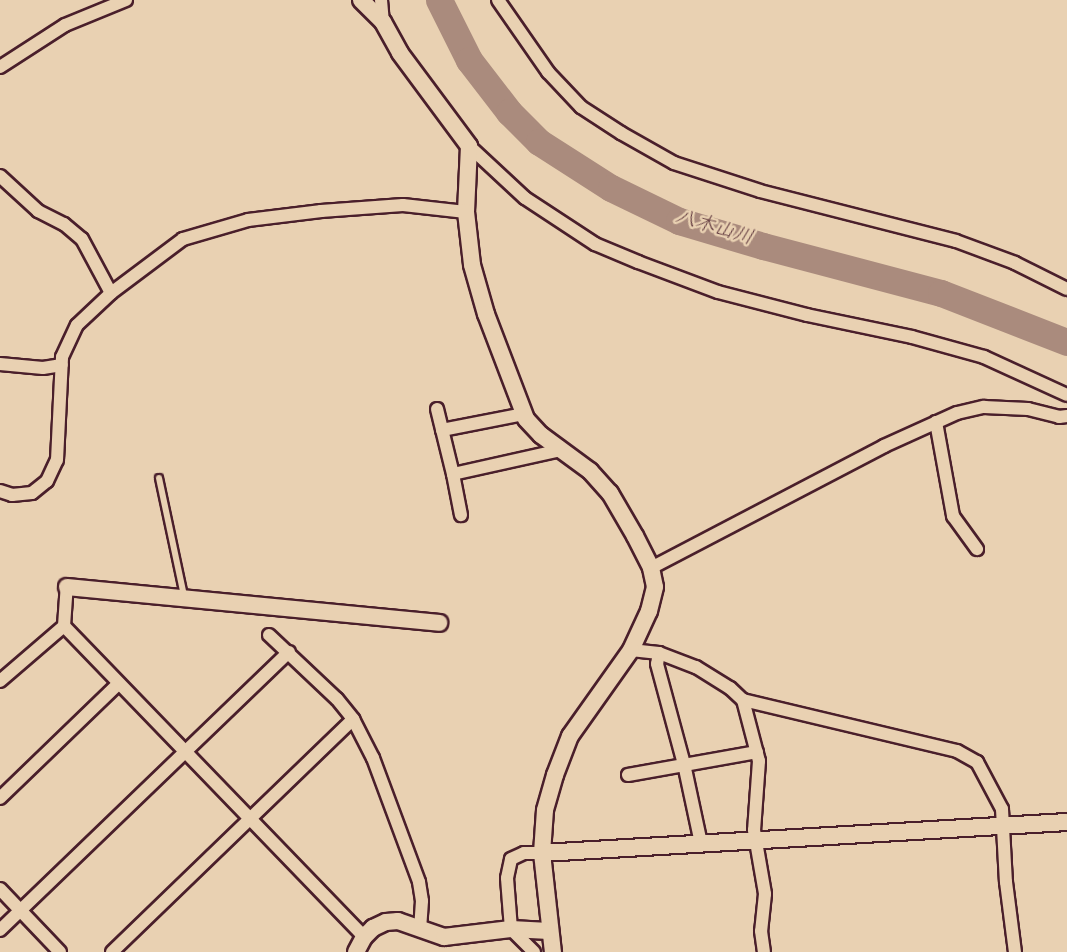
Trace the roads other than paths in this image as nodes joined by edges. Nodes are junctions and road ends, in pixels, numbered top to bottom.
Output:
1 (126, 0) edge
2 (361, 0) edge
3 (381, 0) edge
4 (498, 0) edge
5 (383, 22) junction
6 (0, 67) edge
7 (469, 146) junction
8 (0, 176) edge
9 (466, 212) junction
10 (1067, 289) edge
11 (111, 293) junction
12 (0, 364) edge
13 (62, 365) junction
14 (1067, 394) edge
15 (437, 409) dead end
16 (524, 414) junction
17 (1067, 416) edge
18 (936, 422) junction
19 (442, 430) junction
20 (561, 450) junction
21 (453, 474) junction
22 (159, 478) dead end
23 (0, 491) edge
24 (461, 515) dead end
25 (977, 549) dead end
26 (651, 568) junction
27 (67, 587) joint
28 (185, 599) junction
29 (440, 623) dead end
30 (64, 626) junction
31 (269, 635) dead end
32 (632, 650) junction
33 (289, 652) junction
34 (659, 653) junction
35 (0, 681) edge
36 (118, 684) junction
37 (742, 700) junction
38 (353, 719) junction
39 (185, 750) junction
40 (757, 752) junction
41 (684, 764) junction
42 (628, 775) dead end
43 (0, 798) edge
44 (250, 819) junction
45 (1067, 822) edge
46 (1004, 826) junction
47 (755, 840) junction
48 (701, 843) junction
49 (542, 853) junction
50 (0, 889) edge
51 (20, 910) junction
52 (420, 928) junction
53 (511, 929) junction
54 (0, 930) edge
55 (549, 931) junction
56 (364, 937) junction
57 (60, 952) edge
58 (112, 952) edge
59 (356, 952) edge
60 (534, 952) edge
61 (553, 952) edge
62 (764, 952) edge
63 (1015, 952) edge

1 - 6 street
2 - 5 street
3 - 5 street
4 - 10 street
5 - 7 street
7 - 9 street
7 - 14 street
8 - 11 street
9 - 11 street
9 - 16 street
11 - 13 street
12 - 13 street
13 - 23 street
15 - 19 street
16 - 19 street
16 - 20 street
17 - 18 street
18 - 25 street
18 - 26 street
19 - 21 street
20 - 21 street
20 - 26 street
21 - 24 street
22 - 28 lane
26 - 32 street
27 - 28 street
27 - 30 street
28 - 29 street
30 - 35 street
30 - 36 street
31 - 33 street
32 - 34 street
32 - 49 street
33 - 38 street
33 - 39 street
34 - 37 street
34 - 41 street
36 - 39 street
36 - 43 street
37 - 40 street
37 - 46 street
38 - 44 street
38 - 52 street
39 - 44 street
39 - 51 street
40 - 41 street
40 - 47 street
41 - 42 street
41 - 48 street
44 - 56 street
44 - 58 street
45 - 46 street
46 - 47 street
46 - 63 street
47 - 48 street
47 - 62 street
48 - 49 street
49 - 53 street
49 - 55 street
50 - 51 street
51 - 54 street
51 - 57 street
52 - 53 street
52 - 56 street
53 - 55 street
53 - 60 street
55 - 61 street
56 - 59 street

